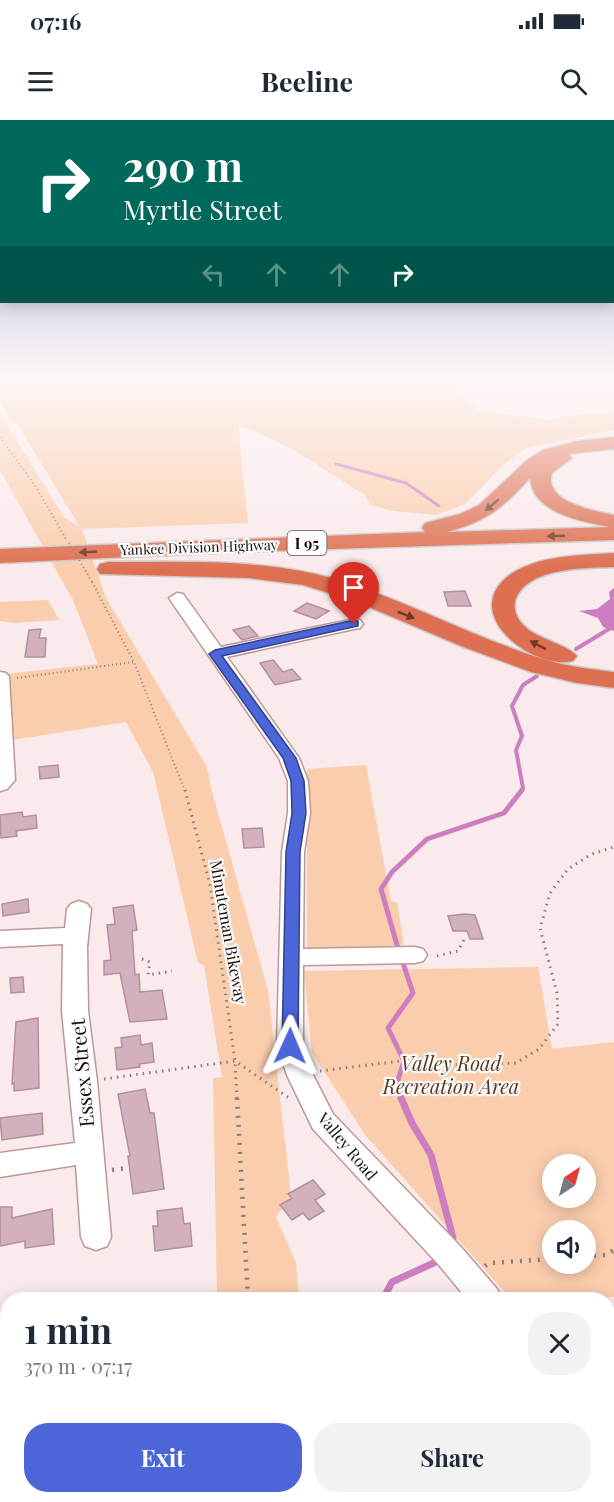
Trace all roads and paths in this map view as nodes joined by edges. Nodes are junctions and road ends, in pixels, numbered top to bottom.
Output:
1 (3, 441) edge
2 (614, 443) edge
3 (614, 449) edge
4 (614, 521) edge
5 (614, 533) edge
6 (251, 544) junction
7 (614, 550) edge
8 (0, 556) edge
9 (614, 560) edge
10 (0, 573) edge
11 (97, 576) junction
12 (177, 598) dead end
13 (354, 624) dead end
14 (215, 654) junction
15 (134, 662) junction
16 (614, 664) edge
17 (0, 677) edge
18 (614, 680) edge
19 (0, 681) edge
20 (0, 785) edge
21 (614, 847) edge
22 (79, 909) dead end
23 (76, 935) junction
24 (466, 936) dead end
25 (0, 939) edge
26 (426, 955) joint
27 (292, 957) junction
28 (142, 959) dead end
29 (172, 970) dead end
30 (235, 1061) junction
31 (300, 1075) junction
32 (84, 1081) junction
33 (323, 1121) junction
34 (88, 1152) junction
35 (0, 1165) edge
36 (96, 1237) dead end
37 (614, 1250) edge
38 (596, 1255) edge
39 (542, 1260) edge
40 (464, 1273) edge
41 (248, 1292) edge

1 - 11 path, Minuteman Bikeway, bridge
2 -> 6 highway
3 - 4 highway
5 -> 6 highway, Yankee Division Highway / I 95
6 -> 8 highway, Yankee Division Highway / I 95
7 - 11 highway, Yankee Division Highway / I 95
16 -> 9 highway
10 - 11 highway, Yankee Division Highway / I 95
11 - 15 path, Minuteman Bikeway
11 -> 18 highway
12 - 14 street, Valley Road
13 - 14 street
14 - 27 street, Valley Road
15 - 19 path
15 - 30 path, Minuteman Bikeway
17 - 19 street
19 - 20 street
21 - 31 path
22 - 23 street, Essex Street
23 - 25 street
23 - 32 street, Essex Street
24 - 26 path
26 - 27 street
27 - 31 street, Valley Road
28 - 29 path
30 - 32 path
30 - 33 path
30 - 41 path, Minuteman Bikeway
31 - 33 street, Valley Road
32 - 34 street, Essex Street
33 - 40 street, Valley Road
34 - 35 street
34 - 36 street, Essex Street
37 - 38 path
39 - 40 path

